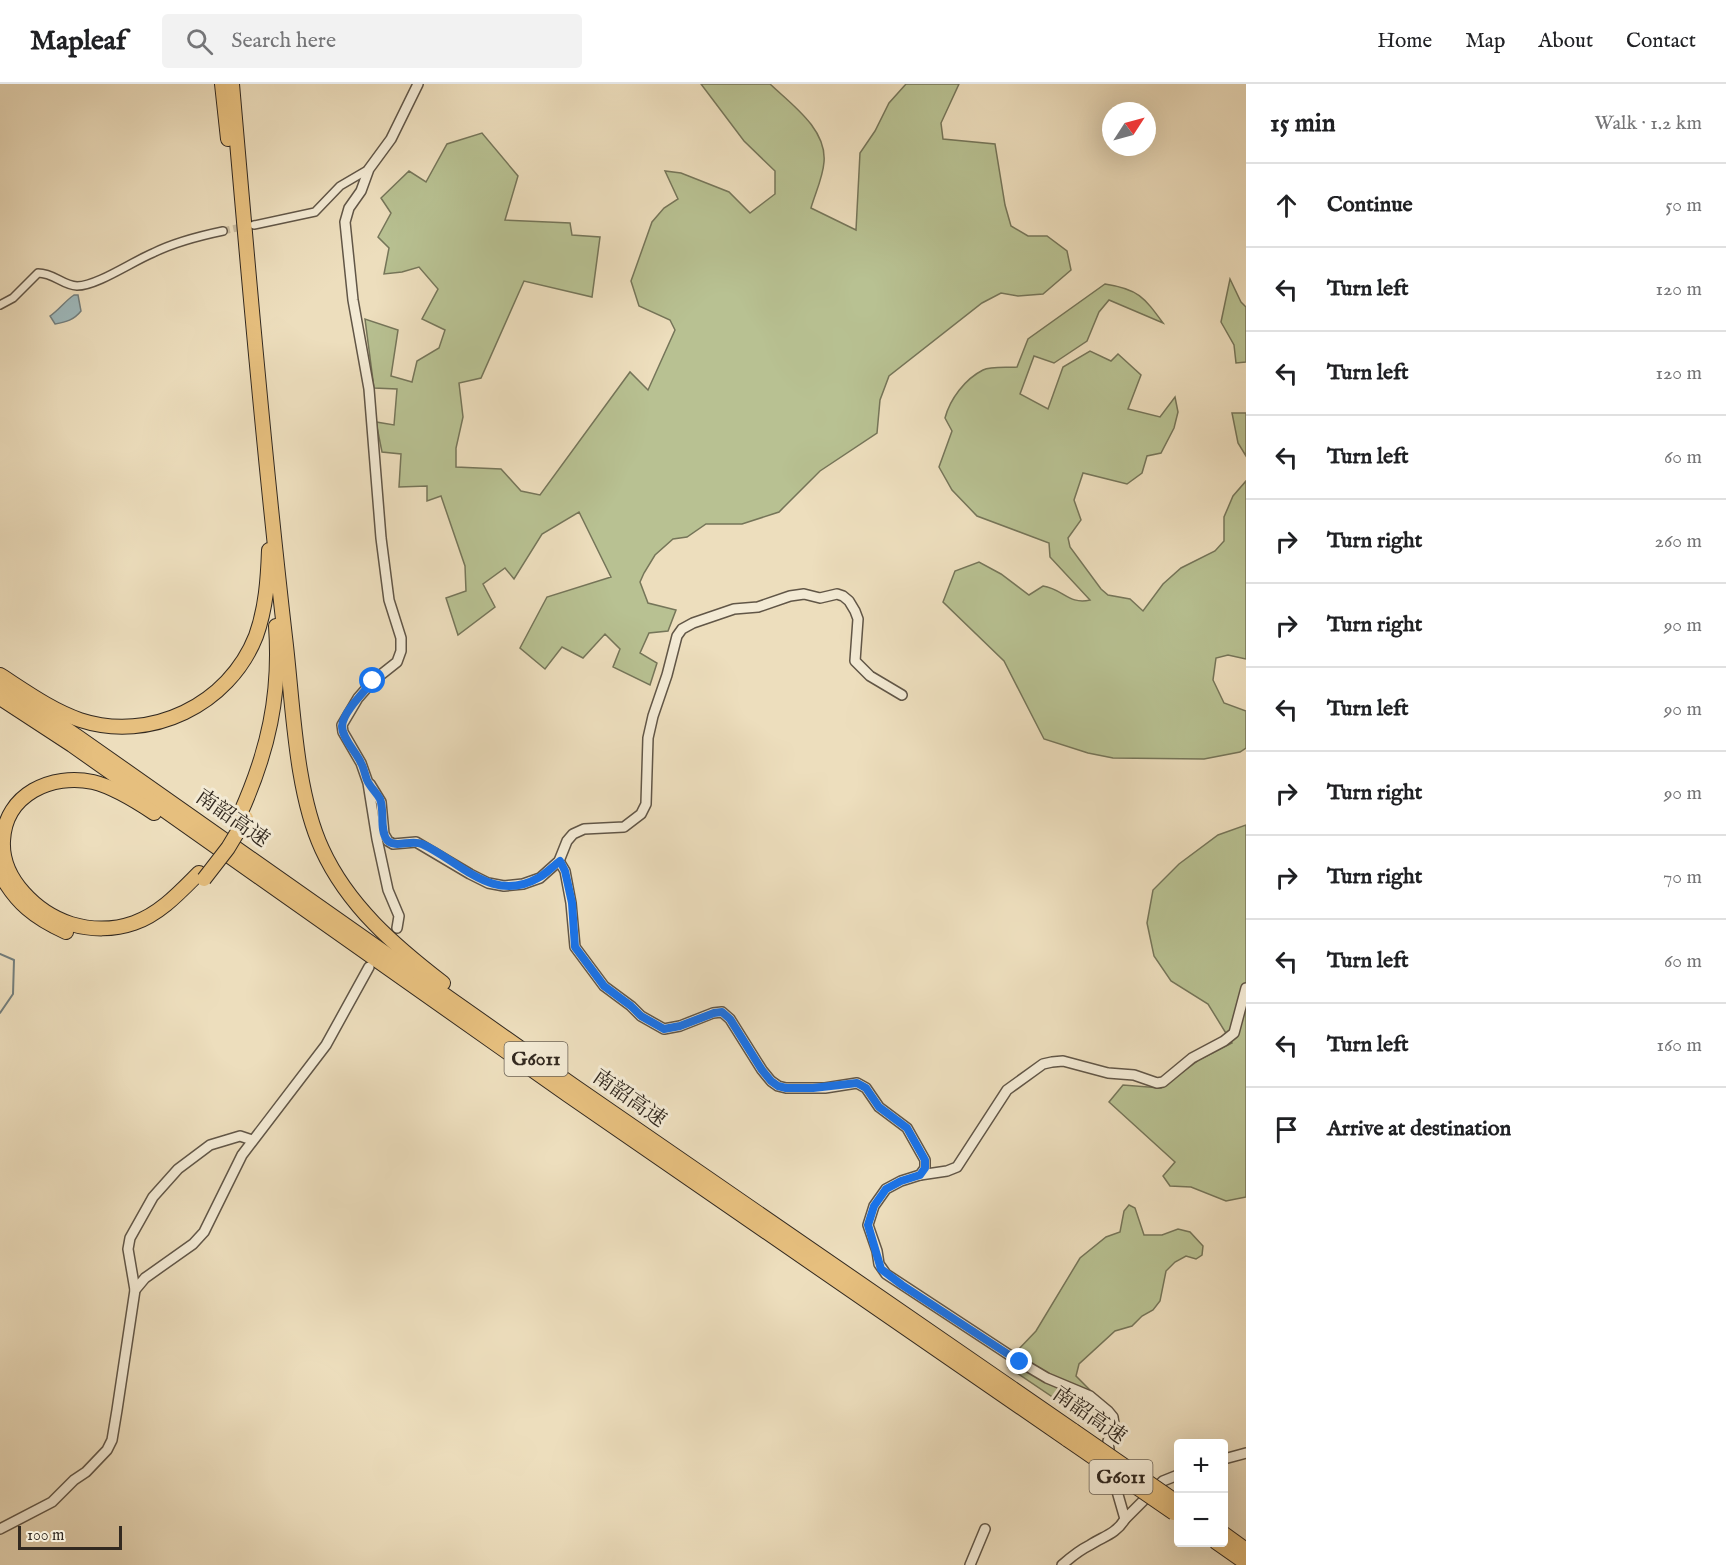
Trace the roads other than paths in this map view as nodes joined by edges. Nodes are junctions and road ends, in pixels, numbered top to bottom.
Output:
1 (222, 84) edge
2 (232, 84) edge
3 (418, 84) edge
4 (369, 169) junction
5 (254, 225) tunnel mouth
6 (223, 231) tunnel mouth
7 (0, 304) edge
8 (269, 530) junction
9 (285, 634) junction
10 (0, 675) edge
11 (0, 684) edge
12 (902, 695) dead end
13 (0, 698) edge
14 (368, 783) junction
15 (243, 816) junction
16 (560, 861) junction
17 (0, 873) edge
18 (202, 876) junction
19 (397, 928) dead end
20 (344, 937) junction
21 (369, 967) dead end
22 (1246, 988) edge
23 (574, 1086) junction
24 (252, 1140) junction
25 (920, 1175) junction
26 (135, 1290) junction
27 (1071, 1436) junction
28 (1246, 1453) edge
29 (1228, 1458) edge
30 (1174, 1477) edge
31 (1174, 1507) edge
32 (1125, 1519) junction
33 (0, 1529) edge
34 (985, 1529) dead end
35 (1228, 1537) edge
36 (1223, 1547) edge
37 (1246, 1550) edge
38 (1246, 1563) edge
39 (970, 1565) edge
40 (1062, 1565) edge

1 - 8 highway
2 - 9 highway
3 - 4 street
4 - 5 street
4 - 14 street
6 - 7 street
8 - 10 highway
8 - 15 highway
9 - 15 highway
9 - 23 highway
11 - 23 highway, 南韶高速 / G6011
12 - 16 street
13 - 20 highway, 南韶高速 / G6011
14 - 16 street
14 - 19 street
15 - 18 highway
16 - 25 street
17 - 18 highway
18 - 20 highway
20 - 27 highway, 南韶高速 / G6011
21 - 24 street
22 - 25 street
23 - 27 highway, 南韶高速 / G6011
24 - 26 street
24 - 26 street
25 - 32 street
26 - 33 street
27 - 31 highway, 南韶高速 / G6011, bridge
28 - 29 street
30 - 32 street
32 - 40 street
34 - 39 street
35 - 37 highway
36 - 38 highway

